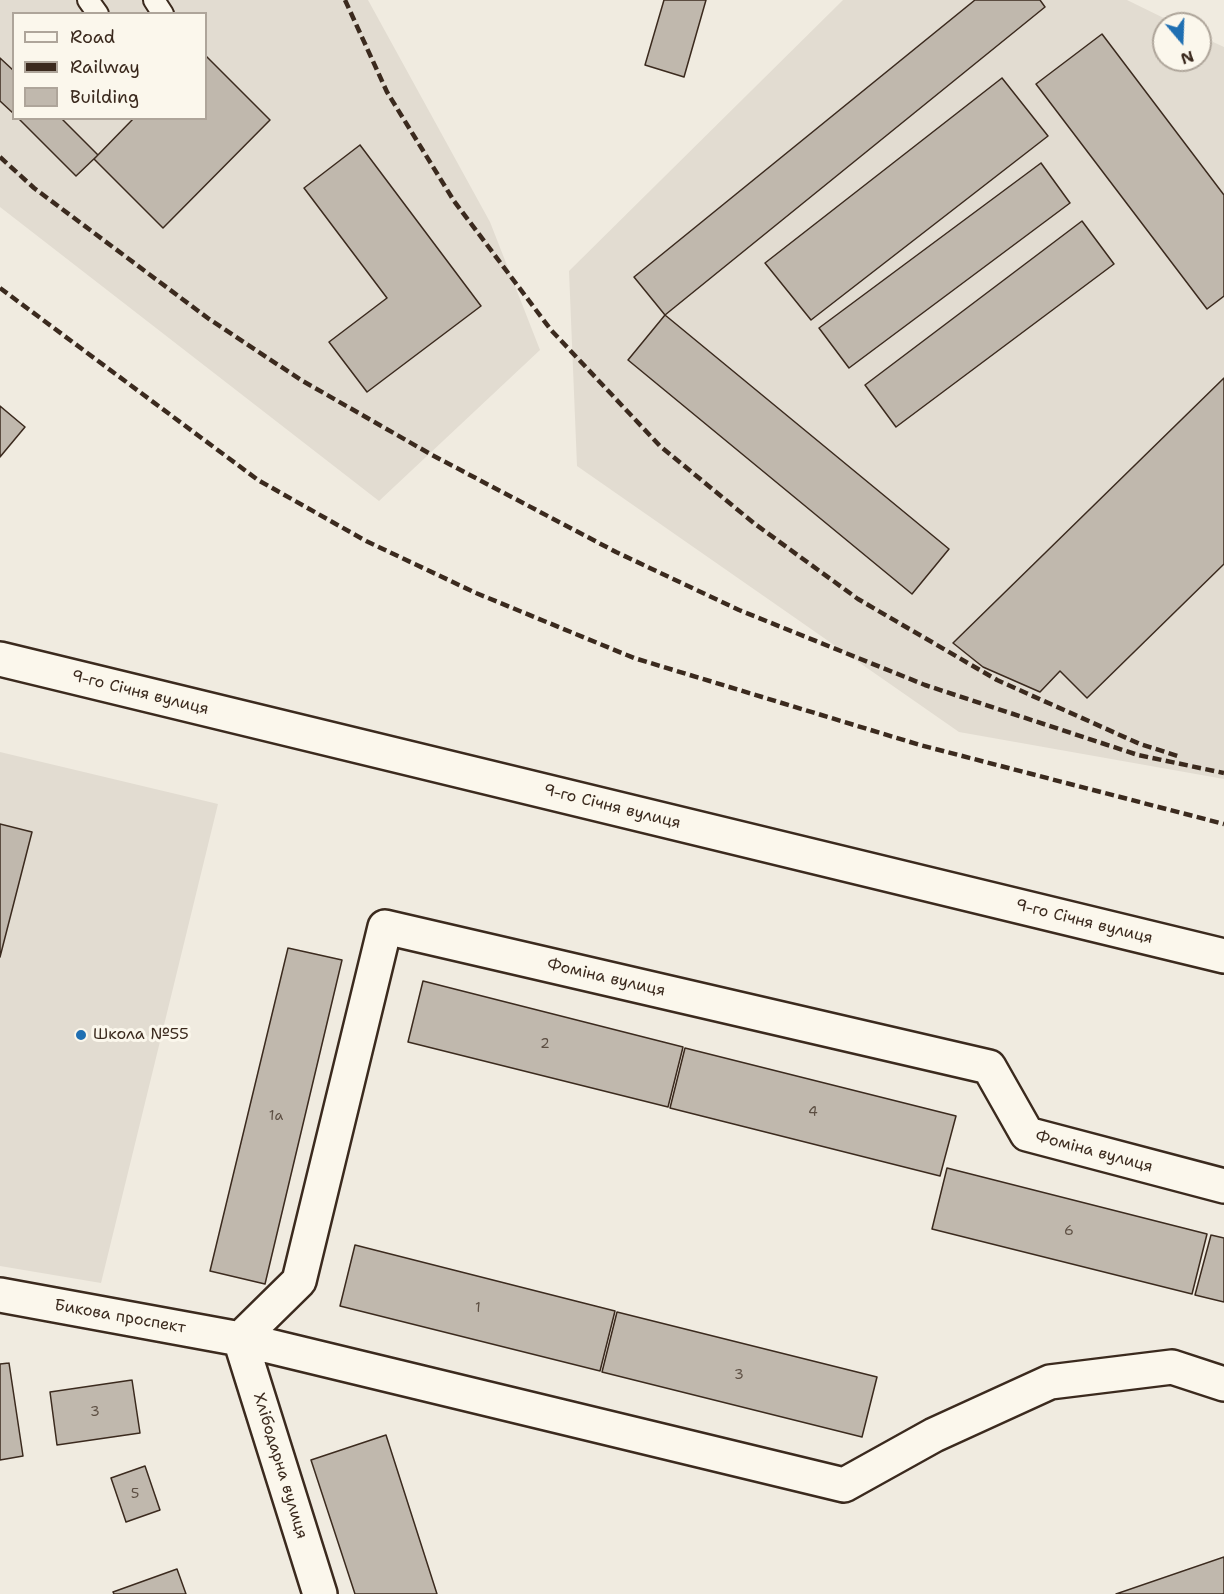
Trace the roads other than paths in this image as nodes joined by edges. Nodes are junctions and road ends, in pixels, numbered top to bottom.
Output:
1 (0, 658) edge
2 (1224, 956) edge
3 (1224, 1186) edge
4 (0, 1295) edge
5 (240, 1339) junction
6 (1224, 1384) edge
7 (320, 1594) edge

1 - 2 street, 9-го Січня вулиця
3 - 5 street, Фоміна вулиця
4 - 5 street, Бикова проспект
5 - 6 street, Бикова проспект
5 - 7 street, Хлібодарна вулиця

